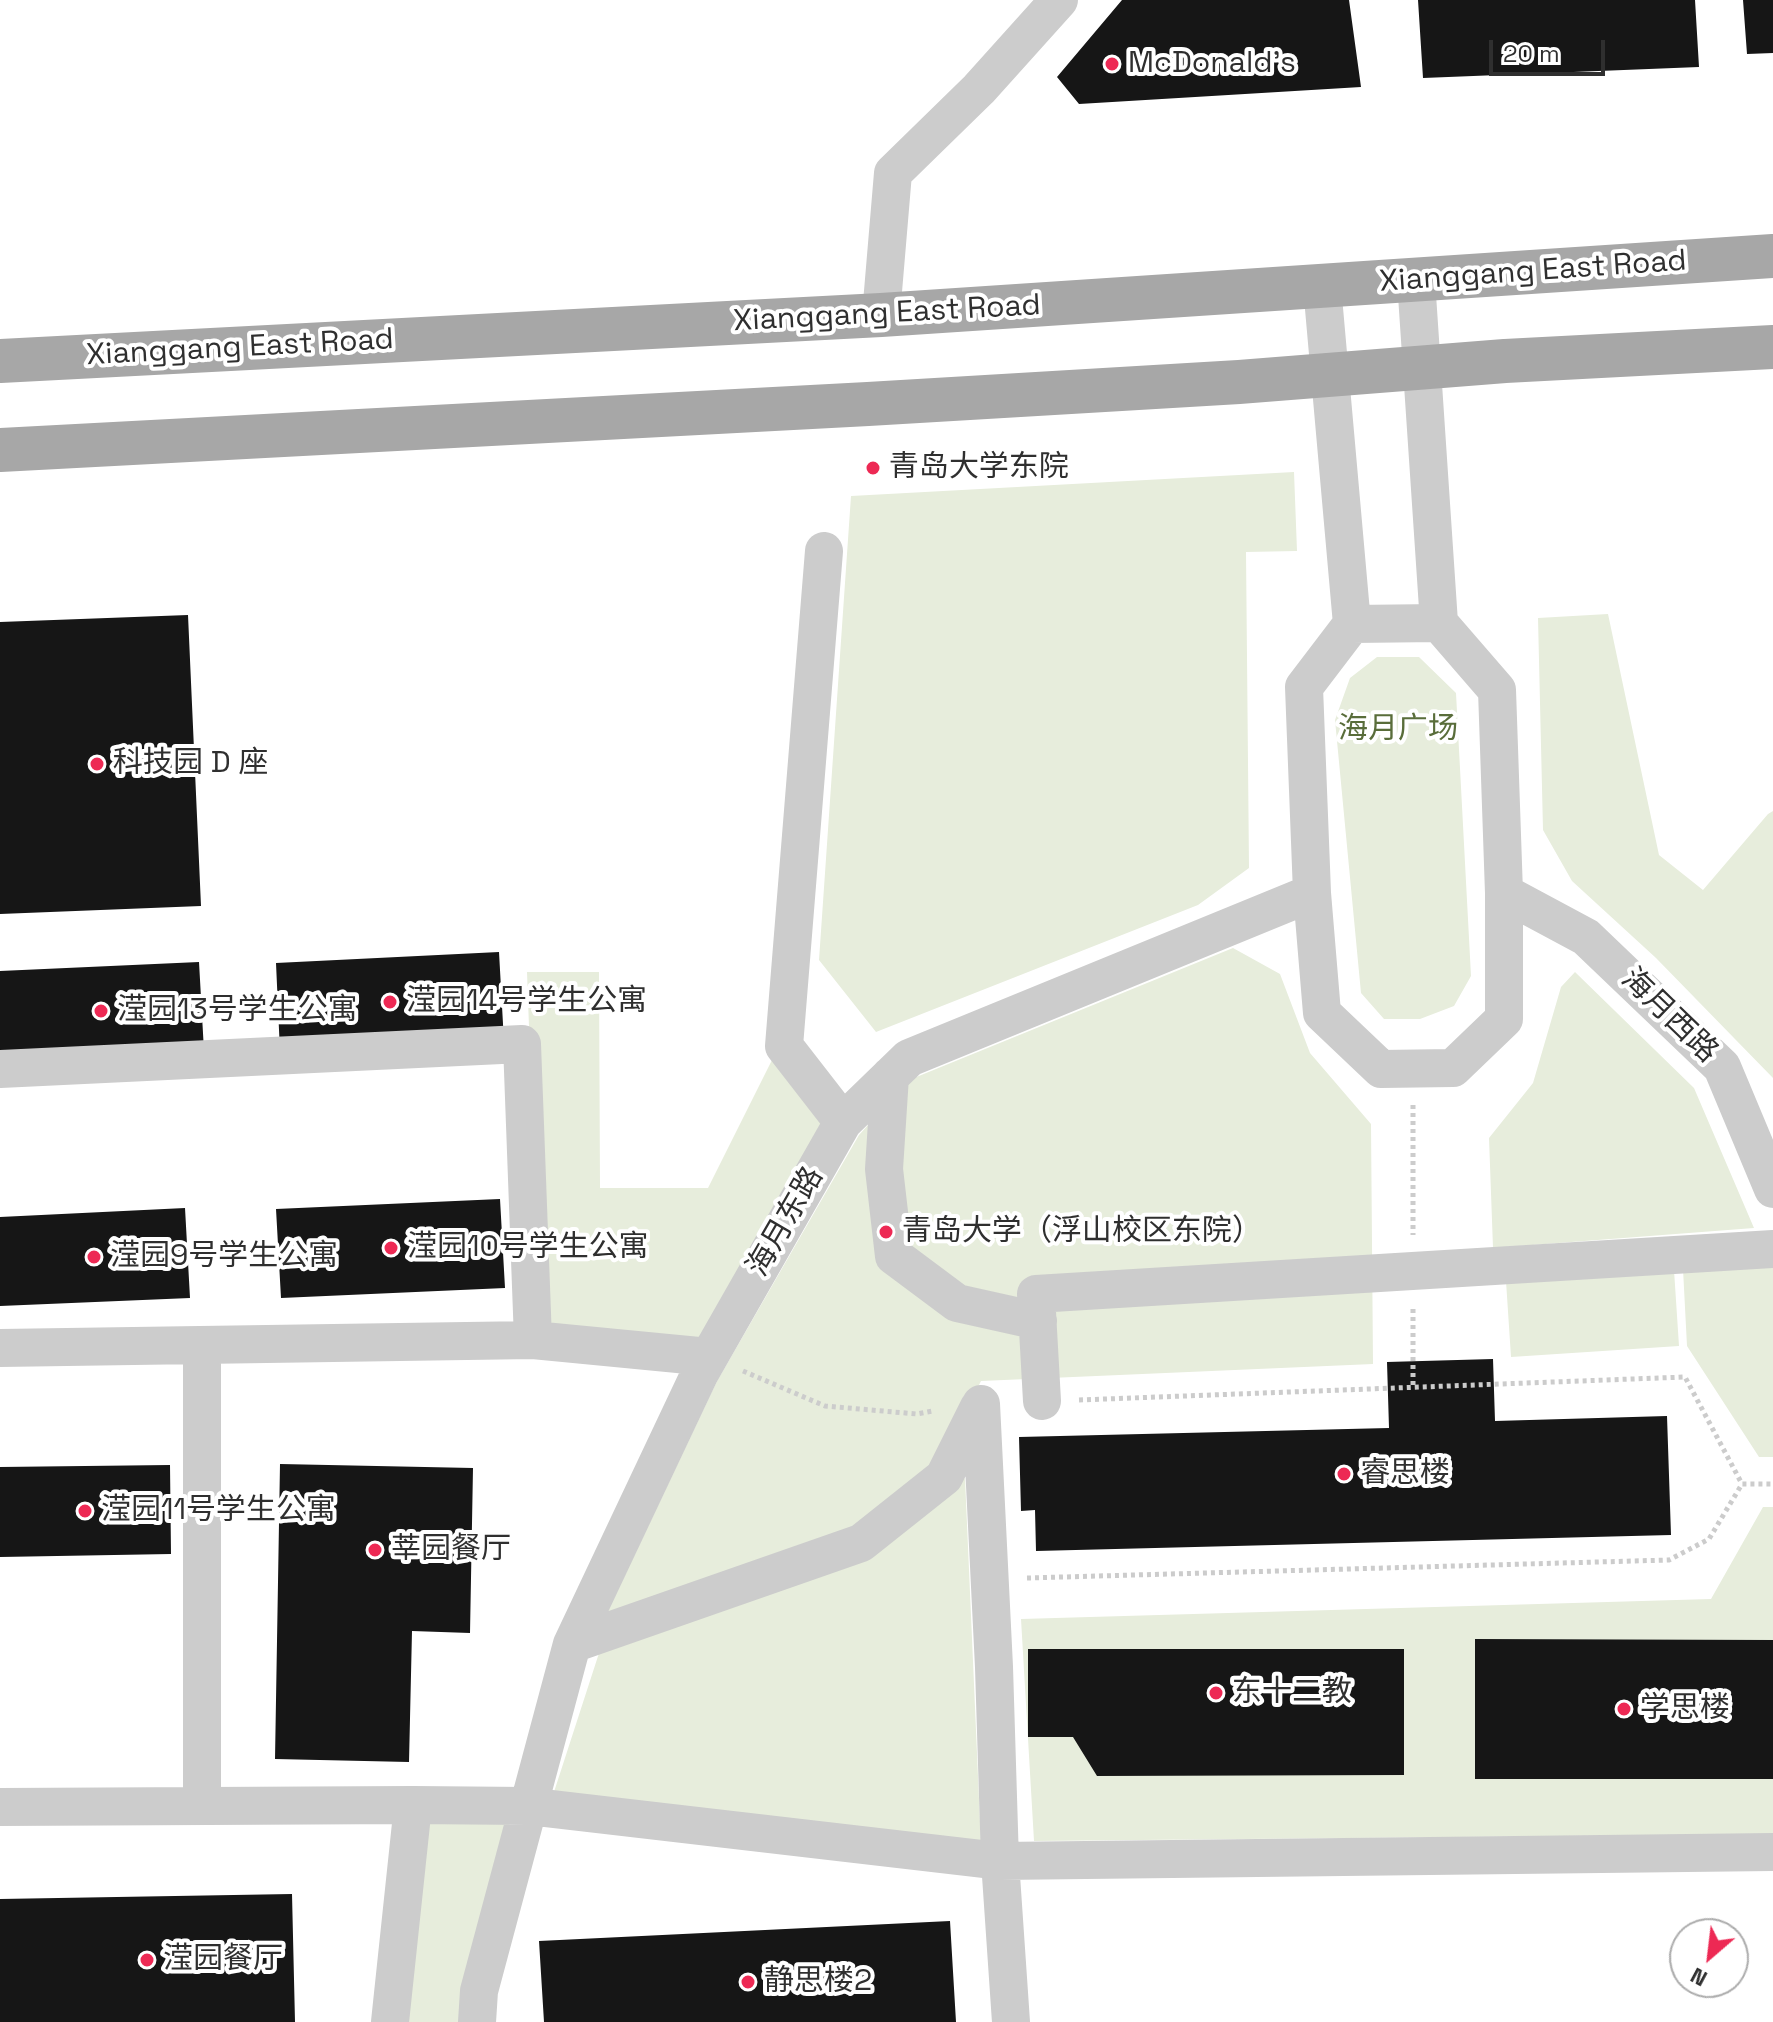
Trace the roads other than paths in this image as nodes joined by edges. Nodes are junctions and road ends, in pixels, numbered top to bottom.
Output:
1 (1059, 0) edge
2 (1773, 256) edge
3 (1416, 280) junction
4 (1322, 286) junction
5 (881, 315) junction
6 (1773, 347) edge
7 (0, 361) edge
8 (1422, 368) junction
9 (1329, 375) junction
10 (0, 450) edge
11 (824, 551) dead end
12 (1439, 623) junction
13 (1352, 624) junction
14 (1312, 893) junction
15 (1504, 893) junction
16 (0, 1069) edge
17 (890, 1076) junction
18 (843, 1122) junction
19 (1773, 1189) edge
20 (1773, 1249) edge
21 (1038, 1321) junction
22 (533, 1340) junction
23 (202, 1345) junction
24 (0, 1348) edge
25 (709, 1357) junction
26 (1042, 1401) road end
27 (575, 1637) junction
28 (413, 1805) junction
29 (202, 1806) junction
30 (527, 1806) junction
31 (0, 1807) edge
32 (1773, 1852) edge
33 (1000, 1861) junction
34 (390, 2022) edge
35 (477, 2022) edge
36 (1011, 2022) edge

1 - 5 street
2 - 3 main road, Xianggang East Road
3 - 4 main road, Xianggang East Road
3 - 8 street
4 - 5 main road, Xianggang East Road
4 - 9 street
5 - 7 main road, Xianggang East Road
6 - 8 main road
8 - 9 main road
8 - 12 street
9 - 10 main road
9 - 13 street
11 - 18 street
12 - 13 street
12 - 15 street
13 - 14 street
14 - 15 street
14 - 17 street, 海月东路
15 - 19 street, 海月西路
16 - 22 street
17 - 18 street, 海月东路
17 - 21 street
18 - 25 street, 海月东路
20 - 21 street
21 - 26 street
22 - 23 street
22 - 25 street
23 - 24 street
23 - 29 street
25 - 27 street, 海月东路
27 - 30 street
27 - 33 street
28 - 29 street
28 - 30 street
28 - 34 street
29 - 31 street
30 - 33 street
30 - 35 street
32 - 33 street
33 - 36 street

